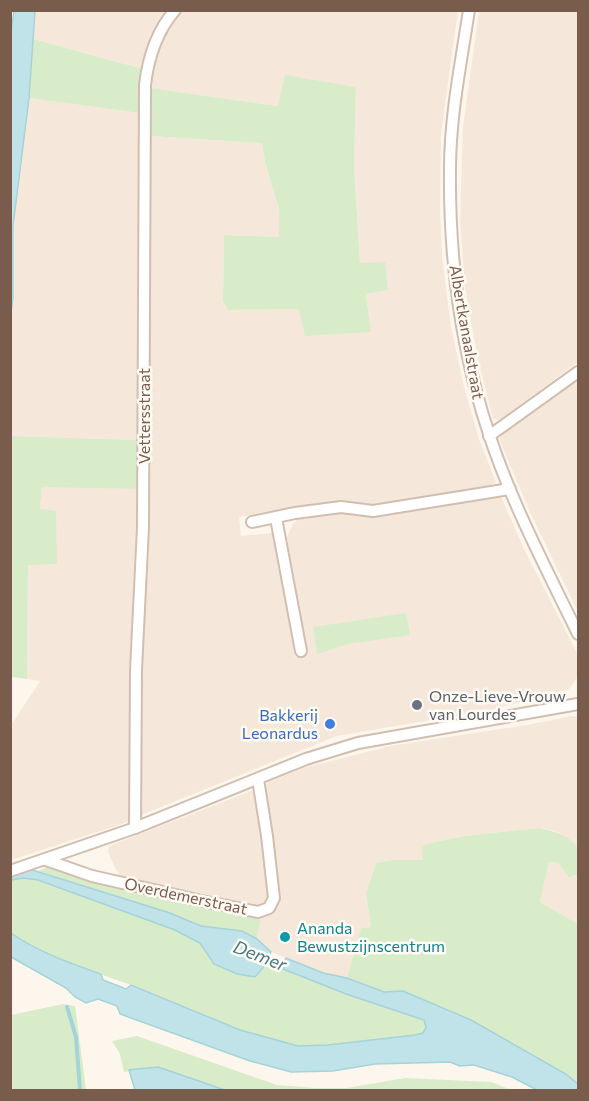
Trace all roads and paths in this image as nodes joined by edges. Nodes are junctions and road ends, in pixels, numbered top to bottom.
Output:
1 (175, 10) edge
2 (469, 10) edge
3 (579, 372) edge
4 (489, 436) junction
5 (510, 489) junction
6 (276, 518) junction
7 (252, 522) dead end
8 (579, 634) edge
9 (301, 651) dead end
10 (579, 704) edge
11 (258, 780) junction
12 (135, 828) junction
13 (46, 860) junction
14 (10, 871) edge

1 - 12 street, Vettersstraat
2 - 4 street, Albertkanaalstraat
3 - 4 street
4 - 5 street, Albertkanaalstraat
5 - 6 street
5 - 8 street, Albertkanaalstraat
6 - 7 street
6 - 9 street
10 - 11 street
11 - 12 street
11 - 13 street, Overdemerstraat
12 - 13 street
13 - 14 street

